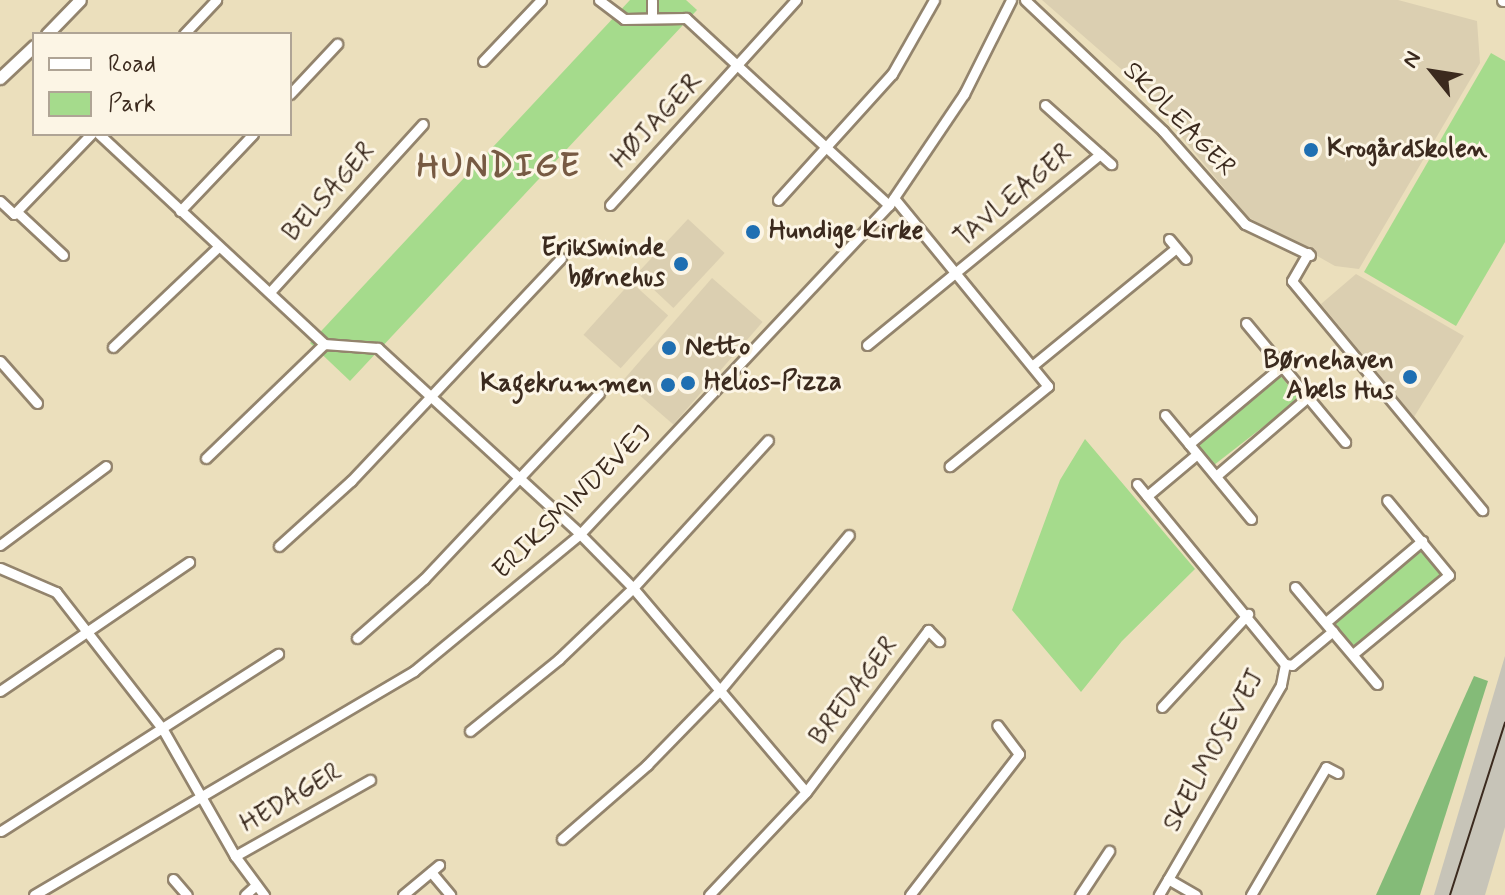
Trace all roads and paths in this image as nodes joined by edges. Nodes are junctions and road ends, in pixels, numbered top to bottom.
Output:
1 (80, 0) edge
2 (216, 0) edge
3 (541, 0) edge
4 (599, 0) edge
5 (652, 0) edge
6 (796, 0) edge
7 (934, 0) edge
8 (1011, 0) edge
9 (1025, 0) edge
10 (652, 17) junction
11 (49, 32) edge
12 (186, 32) edge
13 (337, 44) dead end
14 (32, 48) edge
15 (483, 61) dead end
16 (739, 66) junction
17 (0, 78) edge
18 (292, 92) edge
19 (1045, 105) dead end
20 (423, 124) dead end
21 (89, 136) edge
22 (101, 136) edge
23 (251, 136) edge
24 (826, 148) junction
25 (1100, 154) junction
26 (1111, 164) dead end
27 (778, 200) dead end
28 (0, 201) edge
29 (892, 202) junction
30 (610, 205) dead end
31 (180, 211) junction
32 (17, 212) junction
33 (1169, 239) dead end
34 (218, 247) junction
35 (1176, 248) junction
36 (63, 255) dead end
37 (561, 258) dead end
38 (1186, 259) dead end
39 (957, 273) junction
40 (270, 292) junction
41 (1246, 323) dead end
42 (324, 344) junction
43 (867, 345) dead end
44 (113, 347) dead end
45 (0, 361) edge
46 (1032, 366) junction
47 (1282, 366) junction
48 (599, 393) dead end
49 (430, 396) junction
50 (1308, 397) junction
51 (37, 403) dead end
52 (1165, 415) dead end
53 (768, 440) dead end
54 (1345, 442) dead end
55 (1189, 444) junction
56 (1197, 454) junction
57 (206, 458) dead end
58 (106, 466) dead end
59 (950, 466) dead end
60 (1216, 476) junction
61 (520, 479) junction
62 (1137, 484) dead end
63 (1147, 496) junction
64 (1387, 500) dead end
65 (1482, 510) dead end
66 (1251, 519) dead end
67 (580, 534) junction
68 (849, 535) dead end
69 (1422, 541) junction
70 (0, 545) edge
71 (279, 546) dead end
72 (189, 562) dead end
73 (0, 568) edge
74 (1295, 587) dead end
75 (633, 588) junction
76 (1248, 614) junction
77 (1326, 622) junction
78 (1333, 631) junction
79 (88, 634) junction
80 (357, 638) dead end
81 (939, 641) dead end
82 (278, 654) dead end
83 (1353, 654) junction
84 (1285, 664) junction
85 (1377, 684) dead end
86 (721, 689) junction
87 (0, 691) edge
88 (1162, 707) dead end
89 (997, 725) dead end
90 (162, 728) junction
91 (470, 731) dead end
92 (1338, 773) dead end
93 (370, 780) dead end
94 (806, 792) junction
95 (202, 798) junction
96 (1, 831) edge
97 (562, 839) dead end
98 (1109, 851) dead end
99 (235, 856) junction
100 (173, 879) dead end
101 (1168, 879) junction
102 (256, 885) junction
103 (34, 895) edge
104 (187, 895) edge
105 (245, 895) edge
106 (264, 895) edge
107 (403, 895) edge
108 (450, 895) edge
109 (709, 895) edge
110 (910, 895) edge
111 (1080, 895) edge
112 (1159, 895) edge
113 (1196, 895) edge
114 (1251, 895) edge

1 - 11 street
2 - 12 street
3 - 15 street
4 - 10 street, HØJAGER
5 - 10 street
6 - 16 street, HØJAGER
7 - 24 street
8 - 29 street, ERIKSMINDEVEJ
9 - 65 street, SKOLEAGER
10 - 16 street, HØJAGER
13 - 18 street
14 - 17 street
16 - 24 street, HØJAGER
16 - 30 street, HØJAGER
19 - 25 street, TAVLEAGER
20 - 40 street, BELSAGER
21 - 32 street
22 - 31 street
23 - 31 street
24 - 27 street
24 - 29 street, HØJAGER
25 - 26 street, TAVLEAGER
25 - 39 street, TAVLEAGER
28 - 32 street
29 - 39 street, TAVLEAGER
29 - 67 street, ERIKSMINDEVEJ
31 - 34 street
32 - 36 street
33 - 35 street
34 - 40 street
34 - 44 street
35 - 38 street
35 - 46 street
37 - 49 street
39 - 43 street, TAVLEAGER
39 - 46 street, TAVLEAGER
40 - 42 street
41 - 47 street
42 - 49 street
42 - 57 street
45 - 51 street
46 - 59 street, TAVLEAGER
47 - 50 street
47 - 55 street
48 - 61 street
49 - 61 street
49 - 71 street
50 - 54 street
50 - 60 street
52 - 55 street
53 - 75 street
55 - 56 street
56 - 60 street
56 - 63 street
58 - 70 street
60 - 66 street
61 - 67 street
61 - 80 street
62 - 63 street, SKELMOSEVEJ
63 - 76 street, SKELMOSEVEJ
64 - 69 street
67 - 75 street, BREDAGER
67 - 95 street, ERIKSMINDEVEJ
68 - 86 street
69 - 77 street
69 - 83 street
72 - 79 street
73 - 79 street, HEDAGER
74 - 77 street
75 - 86 street, BREDAGER
75 - 91 street
76 - 84 street, SKELMOSEVEJ
76 - 88 street
77 - 78 street
78 - 83 street
78 - 84 street
79 - 87 street
79 - 90 street, HEDAGER
81 - 94 street, BREDAGER
82 - 90 street
83 - 85 street
84 - 101 street, SKELMOSEVEJ
86 - 94 street, BREDAGER
86 - 97 street
89 - 110 street
90 - 95 street, HEDAGER
90 - 96 street
92 - 114 street
93 - 99 street, HEDAGER
94 - 109 street, BREDAGER
95 - 99 street, HEDAGER
95 - 103 street, ERIKSMINDEVEJ
98 - 111 street
99 - 102 street, HEDAGER
100 - 104 street
101 - 112 street, SKELMOSEVEJ
101 - 113 street
102 - 105 street
102 - 106 street, HEDAGER
107 - 108 street

